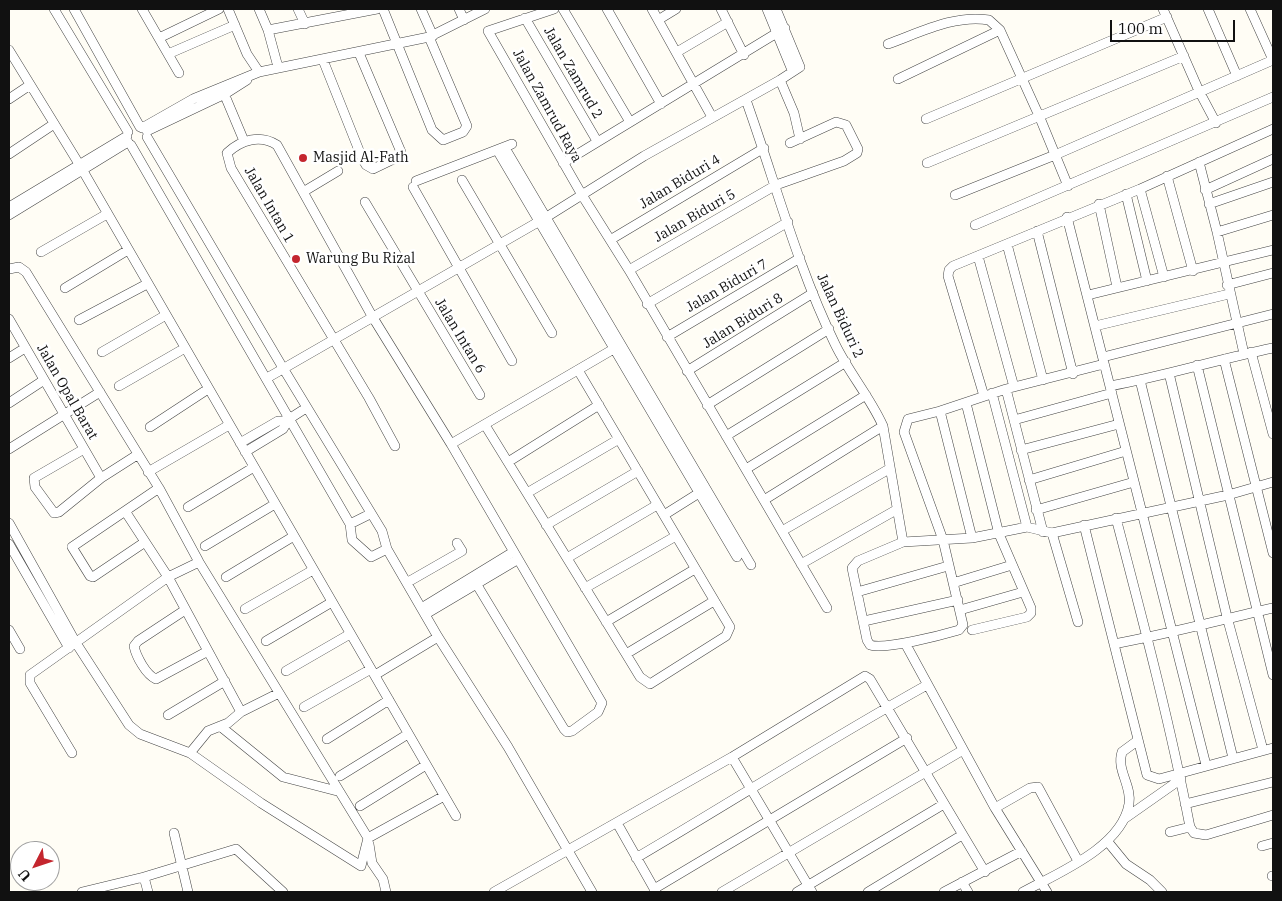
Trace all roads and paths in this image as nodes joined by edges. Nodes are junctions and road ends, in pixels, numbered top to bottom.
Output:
1 (54, 9) edge
2 (74, 9) edge
3 (142, 9) edge
4 (219, 9) edge
5 (228, 9) edge
6 (259, 9) edge
7 (298, 9) edge
8 (377, 9) edge
9 (383, 9) edge
10 (421, 9) edge
11 (459, 9) edge
12 (485, 9) edge
13 (554, 9) edge
14 (564, 9) edge
15 (607, 9) edge
16 (652, 9) edge
17 (676, 9) edge
18 (722, 9) edge
19 (767, 9) edge
20 (776, 9) edge
21 (1208, 9) edge
22 (1250, 9) edge
23 (342, 12) edge
24 (1165, 13) edge
25 (525, 18) junction
26 (464, 20) junction
27 (658, 20) junction
28 (728, 22) junction
29 (305, 24) junction
30 (235, 25) junction
31 (268, 30) junction
32 (1000, 30) junction
33 (781, 31) junction
34 (431, 36) junction
35 (159, 38) junction
36 (888, 44) dead end
37 (397, 45) junction
38 (9, 50) edge
39 (677, 52) junction
40 (359, 53) junction
41 (168, 54) junction
42 (744, 55) junction
43 (1184, 56) junction
44 (323, 60) junction
45 (1273, 60) edge
46 (278, 67) junction
47 (258, 72) junction
48 (179, 73) dead end
49 (1237, 76) junction
50 (898, 78) dead end
51 (1022, 78) junction
52 (780, 80) junction
53 (30, 85) junction
54 (695, 85) junction
55 (223, 90) junction
56 (1199, 91) junction
57 (1273, 97) edge
58 (9, 99) edge
59 (746, 100) junction
60 (661, 104) junction
61 (712, 117) junction
62 (1040, 118) junction
63 (926, 119) dead end
64 (630, 122) junction
65 (1216, 122) junction
66 (54, 124) junction
67 (1273, 129) edge
68 (144, 131) junction
69 (129, 139) junction
70 (800, 139) junction
71 (596, 141) junction
72 (244, 142) junction
73 (790, 143) dead end
74 (764, 148) junction
75 (9, 154) edge
76 (1054, 155) junction
77 (1273, 159) edge
78 (1199, 162) junction
79 (564, 163) junction
80 (927, 163) dead end
81 (81, 168) junction
82 (338, 171) dead end
83 (1167, 176) junction
84 (462, 180) dead end
85 (1273, 182) edge
86 (776, 185) junction
87 (1068, 186) junction
88 (1140, 189) junction
89 (1205, 190) junction
90 (303, 192) junction
91 (1126, 194) junction
92 (582, 195) junction
93 (954, 195) dead end
94 (364, 202) dead end
95 (1099, 204) junction
96 (1209, 204) junction
97 (9, 206) edge
98 (107, 214) junction
99 (9, 215) edge
100 (1273, 215) edge
101 (1067, 217) junction
102 (542, 220) junction
103 (788, 222) junction
104 (975, 225) dead end
105 (1037, 231) junction
106 (1217, 232) junction
107 (610, 240) junction
108 (500, 243) junction
109 (1007, 244) junction
110 (128, 250) junction
111 (1273, 250) edge
112 (41, 252) dead end
113 (978, 256) junction
114 (800, 258) junction
115 (1223, 264) junction
116 (459, 266) junction
117 (9, 269) edge
118 (629, 270) junction
119 (1193, 271) junction
120 (1273, 273) edge
121 (1164, 277) junction
122 (1147, 281) junction
123 (148, 284) junction
124 (1117, 287) junction
125 (65, 288) dead end
126 (1228, 289) junction
127 (416, 291) junction
128 (813, 293) junction
129 (1088, 295) junction
130 (647, 304) junction
131 (1273, 314) edge
132 (166, 316) junction
133 (372, 316) junction
134 (9, 319) edge
135 (79, 320) dead end
136 (1236, 323) junction
137 (1096, 326) junction
138 (829, 329) junction
139 (552, 333) dead end
140 (667, 337) junction
141 (333, 340) junction
142 (617, 347) junction
143 (25, 348) junction
144 (185, 348) junction
145 (1273, 348) edge
146 (102, 352) dead end
147 (1248, 353) junction
148 (9, 358) edge
149 (1224, 359) junction
150 (1104, 361) junction
151 (512, 362) dead end
152 (846, 362) junction
153 (1197, 365) junction
154 (282, 368) junction
155 (578, 370) junction
156 (687, 371) junction
157 (1169, 372) junction
158 (1073, 374) junction
159 (266, 378) junction
160 (44, 380) junction
161 (1043, 380) junction
162 (1140, 380) junction
163 (119, 386) dead end
164 (1010, 388) junction
165 (208, 389) junction
166 (1111, 390) junction
167 (100, 392) junction
168 (988, 394) junction
169 (480, 395) dead end
170 (866, 395) junction
171 (9, 403) edge
172 (966, 403) junction
173 (599, 405) junction
174 (706, 405) junction
175 (306, 408) junction
176 (940, 411) junction
177 (998, 415) junction
178 (65, 416) junction
179 (1012, 416) junction
180 (288, 420) junction
181 (1119, 424) junction
182 (229, 425) junction
183 (486, 425) junction
184 (150, 426) dead end
185 (883, 426) junction
186 (667, 432) junction
187 (1273, 434) edge
188 (726, 436) junction
189 (619, 439) junction
190 (240, 443) junction
191 (451, 444) junction
192 (395, 446) dead end
193 (9, 448) edge
194 (84, 449) junction
195 (1021, 450) junction
196 (1126, 451) junction
197 (245, 452) junction
198 (138, 455) junction
199 (508, 462) junction
200 (254, 467) junction
201 (746, 469) junction
202 (889, 469) junction
203 (638, 471) junction
204 (148, 472) junction
205 (100, 478) junction
206 (1029, 480) junction
207 (1134, 482) junction
208 (1273, 482) edge
209 (1256, 487) junction
210 (159, 488) junction
211 (527, 492) junction
212 (699, 493) junction
213 (1228, 495) junction
214 (764, 500) junction
215 (1200, 501) junction
216 (275, 504) junction
217 (657, 505) junction
218 (188, 507) dead end
219 (1172, 508) junction
220 (896, 510) junction
221 (1036, 510) junction
222 (125, 511) junction
223 (1141, 513) junction
224 (370, 514) junction
225 (664, 515) junction
226 (719, 518) junction
227 (1116, 518) junction
228 (9, 523) edge
229 (350, 524) junction
230 (546, 524) junction
231 (1084, 525) junction
232 (1027, 527) junction
233 (782, 531) junction
234 (1043, 532) junction
235 (1052, 533) junction
236 (1000, 534) junction
237 (294, 536) junction
238 (676, 536) junction
239 (972, 538) junction
240 (943, 540) junction
241 (145, 542) junction
242 (903, 542) junction
243 (457, 543) dead end
244 (9, 544) edge
245 (205, 546) dead end
246 (387, 550) junction
247 (1273, 553) edge
248 (515, 556) junction
249 (737, 557) dead end
250 (567, 558) junction
251 (199, 562) junction
252 (801, 564) junction
253 (751, 565) dead end
254 (1012, 565) junction
255 (948, 566) junction
256 (695, 569) junction
257 (313, 570) junction
258 (168, 577) junction
259 (226, 577) dead end
260 (408, 582) junction
261 (953, 583) junction
262 (477, 585) junction
263 (585, 588) junction
264 (857, 592) junction
265 (1023, 592) junction
266 (958, 600) junction
267 (714, 601) junction
268 (332, 602) junction
269 (827, 608) dead end
270 (1273, 608) edge
271 (245, 609) dead end
272 (185, 610) junction
273 (960, 610) junction
274 (424, 611) junction
275 (1258, 611) junction
276 (1227, 617) junction
277 (864, 621) junction
278 (606, 622) junction
279 (1078, 622) dead end
280 (1199, 624) junction
281 (9, 630) edge
282 (972, 630) dead end
283 (1173, 632) junction
284 (350, 634) junction
285 (438, 637) junction
286 (1148, 638) junction
287 (266, 641) dead end
288 (904, 642) junction
289 (1114, 644) junction
290 (73, 645) junction
291 (20, 649) dead end
292 (208, 651) junction
293 (626, 654) junction
294 (286, 671) dead end
295 (373, 672) junction
296 (1273, 674) edge
297 (225, 681) junction
298 (926, 685) junction
299 (279, 693) junction
300 (389, 700) junction
301 (304, 707) dead end
302 (887, 707) junction
303 (241, 712) junction
304 (168, 715) dead end
305 (220, 726) junction
306 (408, 734) junction
307 (907, 738) junction
308 (327, 739) dead end
309 (1137, 741) junction
310 (1273, 748) edge
311 (963, 750) junction
312 (1263, 750) junction
313 (72, 753) dead end
314 (190, 753) junction
315 (732, 757) junction
316 (1233, 758) junction
317 (426, 765) junction
318 (1206, 765) junction
319 (926, 770) junction
320 (340, 776) dead end
321 (1180, 776) junction
322 (1273, 782) edge
323 (337, 790) junction
324 (752, 790) junction
325 (444, 796) junction
326 (944, 804) junction
327 (1186, 804) junction
328 (360, 806) dead end
329 (995, 808) junction
330 (1273, 815) edge
331 (456, 816) dead end
332 (1124, 819) junction
333 (771, 820) junction
334 (617, 822) junction
335 (1190, 827) junction
336 (1170, 832) dead end
337 (174, 834) dead end
338 (962, 835) junction
339 (368, 838) junction
340 (1108, 842) junction
341 (1273, 843) edge
342 (1262, 846) dead end
343 (568, 851) junction
344 (1022, 851) junction
345 (790, 854) junction
346 (636, 858) junction
347 (1078, 861) junction
348 (182, 864) junction
349 (984, 872) junction
350 (144, 877) junction
351 (962, 882) junction
352 (1041, 882) junction
353 (810, 889) edge
354 (655, 890) edge
355 (496, 891) edge
356 (82, 892) edge
357 (148, 892) edge
358 (188, 892) edge
359 (283, 892) edge
360 (386, 892) edge
361 (592, 892) edge
362 (722, 892) edge
363 (798, 892) edge
364 (868, 892) edge
365 (944, 892) edge
366 (968, 892) edge
367 (1023, 892) edge
368 (1047, 892) edge
369 (1162, 892) edge

1 - 69 street
2 - 68 street
3 - 35 street
4 - 35 street
5 - 30 street
6 - 31 street
7 - 29 street
8 - 23 street
9 - 37 street
10 - 34 street
11 - 26 street
12 - 26 street
13 - 25 street
14 - 64 street
15 - 60 street
16 - 27 street
17 - 27 street
18 - 28 street
19 - 33 street
20 - 33 street
21 - 49 street
22 - 45 street
23 - 29 street
24 - 43 street
24 - 51 street
25 - 71 street, Jalan Zamrud 2
25 - 79 street, Jalan Zamrud Raya
26 - 34 street
27 - 39 street
28 - 39 street
28 - 42 street
29 - 31 street
30 - 41 street
30 - 47 street
31 - 46 street
32 - 36 street
32 - 50 street
32 - 51 street
33 - 42 street
33 - 52 street
34 - 37 street
34 - 37 street
35 - 41 street
37 - 40 street
38 - 53 street
39 - 54 street
40 - 44 street
40 - 44 street
41 - 48 street
42 - 54 street
43 - 56 street
43 - 62 street
44 - 46 street
45 - 49 street
46 - 47 street
47 - 55 street
49 - 56 street
51 - 62 street
51 - 63 street
52 - 59 street
52 - 70 street
53 - 58 street
53 - 66 street
54 - 60 street
54 - 61 street
55 - 68 street
55 - 72 street
56 - 65 street
56 - 76 street
57 - 65 street
59 - 61 street
59 - 74 street, Jalan Biduri 2
60 - 64 street
61 - 92 street
62 - 76 street
62 - 80 street
64 - 71 street
65 - 87 street
66 - 75 street
66 - 81 street
67 - 78 street
68 - 69 street
68 - 69 street
68 - 154 street
69 - 81 street
69 - 159 street
70 - 73 street
70 - 86 street, Jalan Biduri 5
71 - 79 street
72 - 90 street
72 - 141 street, Jalan Intan 1
74 - 86 street, Jalan Biduri 2
74 - 107 street, Jalan Biduri 4
76 - 87 street
76 - 93 street
77 - 89 street
78 - 83 street
78 - 89 street
79 - 92 street, Jalan Zamrud Raya
81 - 97 street
81 - 98 street
81 - 99 street
82 - 90 street
83 - 88 street
83 - 119 street
84 - 108 street
85 - 96 street
86 - 103 street, Jalan Biduri 2
86 - 118 street, Jalan Biduri 5
87 - 104 street
88 - 91 street
88 - 121 street
89 - 96 street
90 - 133 street
91 - 95 street
91 - 122 street
92 - 102 street
92 - 107 street, Jalan Zamrud Raya
94 - 127 street, Jalan Intan 6
95 - 101 street
95 - 124 street
96 - 106 street
98 - 110 street
98 - 112 street
100 - 106 street
101 - 105 street
101 - 129 street
102 - 108 street
102 - 116 street
102 - 142 street
103 - 114 street, Jalan Biduri 2
103 - 130 street
105 - 109 street
105 - 158 street
106 - 115 street
107 - 118 street, Jalan Zamrud Raya
108 - 116 street
108 - 139 street
109 - 113 street
109 - 161 street
110 - 123 street
110 - 125 street
111 - 115 street
113 - 164 street
113 - 168 street
114 - 128 street, Jalan Biduri 2
114 - 140 street, Jalan Biduri 7
115 - 119 street
115 - 126 street
116 - 127 street
116 - 151 street
117 - 167 street
118 - 130 street, Jalan Zamrud Raya
119 - 121 street
120 - 126 street
121 - 122 street
122 - 124 street
123 - 132 street
123 - 135 street
124 - 129 street
126 - 136 street
126 - 137 street
127 - 133 street
127 - 169 street, Jalan Intan 6
128 - 138 street, Jalan Biduri 2
128 - 156 street, Jalan Biduri 8
129 - 137 street
130 - 140 street, Jalan Zamrud Raya
131 - 136 street
132 - 144 street
132 - 146 street
133 - 141 street
133 - 191 street
134 - 143 street, Jalan Opal Barat
136 - 147 street
136 - 150 street
137 - 150 street
138 - 152 street, Jalan Biduri 2
138 - 174 street
140 - 156 street, Jalan Zamrud Raya
141 - 154 street
141 - 192 street
142 - 155 street
142 - 186 street
143 - 148 street
143 - 160 street, Jalan Opal Barat
144 - 163 street
144 - 165 street
145 - 147 street
147 - 149 street
147 - 187 street
149 - 153 street
149 - 209 street
150 - 158 street
150 - 166 street
152 - 170 street, Jalan Biduri 2
152 - 188 street
153 - 157 street
153 - 213 street
154 - 159 street
154 - 175 street
155 - 173 street
155 - 183 street
156 - 174 street, Jalan Zamrud Raya
157 - 162 street
157 - 215 street
158 - 161 street
159 - 180 street
160 - 171 street
160 - 178 street, Jalan Opal Barat
161 - 164 street
162 - 166 street
162 - 219 street
164 - 168 street
164 - 179 street
165 - 182 street
165 - 184 street
166 - 179 street
166 - 181 street
167 - 178 street
167 - 198 street
168 - 172 street
168 - 177 street
170 - 185 street, Jalan Biduri 2
170 - 201 street
172 - 176 street
172 - 236 street
173 - 189 street
173 - 199 street
174 - 188 street, Jalan Zamrud Raya
175 - 180 street
175 - 224 street
176 - 239 street
176 - 240 street
177 - 179 street
177 - 232 street
178 - 193 street
178 - 194 street, Jalan Opal Barat
179 - 195 street
180 - 190 street
180 - 197 street
180 - 229 street
181 - 195 street
181 - 196 street
182 - 190 street
182 - 204 street
183 - 191 street
183 - 199 street
185 - 202 street, Jalan Biduri 2
185 - 214 street
186 - 212 street
186 - 226 street
188 - 201 street, Jalan Zamrud Raya
189 - 203 street
189 - 211 street
190 - 197 street
191 - 248 street
194 - 205 street, Jalan Opal Barat
194 - 205 street
195 - 206 street
196 - 206 street
196 - 207 street
197 - 200 street
198 - 204 street
198 - 205 street
199 - 211 street
200 - 216 street
200 - 218 street
201 - 214 street, Jalan Zamrud Raya
202 - 220 street, Jalan Biduri 2
202 - 233 street
203 - 217 street
203 - 230 street
204 - 210 street
206 - 221 street
207 - 221 street
207 - 223 street
208 - 209 street
209 - 213 street
209 - 247 street
210 - 222 street
210 - 251 street
211 - 230 street
212 - 225 street
212 - 226 street
213 - 215 street
213 - 275 street
214 - 233 street, Jalan Zamrud Raya
215 - 219 street
215 - 276 street
216 - 237 street
216 - 245 street
217 - 225 street
217 - 250 street
219 - 223 street
219 - 280 street
220 - 242 street, Jalan Biduri 2
220 - 252 street
221 - 234 street
222 - 241 street
222 - 241 street
223 - 227 street
223 - 283 street
224 - 229 street
224 - 246 street
225 - 238 street
226 - 249 street
226 - 253 street
227 - 231 street
227 - 286 street
228 - 290 street
229 - 246 street
230 - 250 street
231 - 235 street
231 - 289 street
232 - 234 street
232 - 236 street
233 - 252 street, Jalan Zamrud Raya
234 - 235 street
235 - 279 street
236 - 239 street
236 - 254 street
237 - 257 street
237 - 259 street
238 - 256 street
238 - 263 street
239 - 240 street
240 - 242 street
240 - 255 street
241 - 258 street
242 - 264 street
243 - 260 street
244 - 290 street
246 - 260 street
248 - 262 street
248 - 262 street
248 - 274 street
250 - 263 street
251 - 258 street
251 - 299 street
252 - 269 street, Jalan Zamrud Raya
254 - 261 street
254 - 265 street
255 - 261 street
255 - 264 street
256 - 267 street
256 - 278 street
257 - 268 street
257 - 271 street
258 - 272 street
258 - 290 street
260 - 274 street
261 - 266 street
262 - 274 street
263 - 278 street
264 - 277 street
265 - 273 street
265 - 282 street
266 - 273 street
266 - 277 street
267 - 293 street
267 - 293 street
268 - 284 street
268 - 287 street
270 - 275 street
272 - 292 street
272 - 292 street
273 - 288 street
274 - 285 street
275 - 276 street
275 - 296 street
276 - 280 street
276 - 312 street
277 - 288 street
278 - 293 street
280 - 283 street
280 - 316 street
281 - 291 street
283 - 286 street
283 - 318 street
284 - 294 street
284 - 295 street
285 - 295 street
285 - 343 street
286 - 289 street
286 - 321 street
288 - 298 street
289 - 309 street
290 - 313 street
290 - 314 street
292 - 297 street
295 - 300 street
295 - 301 street
297 - 303 street
297 - 304 street
298 - 302 street
298 - 311 street
299 - 303 street
299 - 323 street
300 - 306 street
300 - 308 street
302 - 307 street
302 - 315 street
302 - 324 street
303 - 305 street
305 - 314 street
305 - 323 street
306 - 317 street
306 - 320 street
307 - 319 street
307 - 333 street
309 - 321 street
309 - 332 street
310 - 312 street
311 - 319 street
311 - 329 street
312 - 316 street
314 - 339 street
315 - 324 street
315 - 334 street
316 - 318 street
317 - 325 street
317 - 328 street
318 - 321 street
319 - 326 street
319 - 345 street
321 - 327 street
321 - 332 street
322 - 327 street
323 - 339 street
324 - 333 street
324 - 346 street
325 - 331 street
325 - 339 street
326 - 338 street
326 - 353 street
327 - 335 street
329 - 344 street
329 - 347 street
330 - 335 street
332 - 340 street
333 - 345 street
333 - 354 street
334 - 343 street
334 - 346 street
335 - 336 street
337 - 348 street
338 - 349 street
338 - 364 street
339 - 360 street
340 - 347 street
340 - 369 street
341 - 342 street
343 - 355 street
343 - 361 street
344 - 349 street
344 - 352 street
345 - 353 street
345 - 362 street
346 - 354 street
347 - 352 street
348 - 350 street
348 - 358 street
348 - 359 street
349 - 351 street
350 - 356 street
350 - 357 street
351 - 365 street
351 - 366 street
352 - 367 street
352 - 368 street
353 - 363 street

